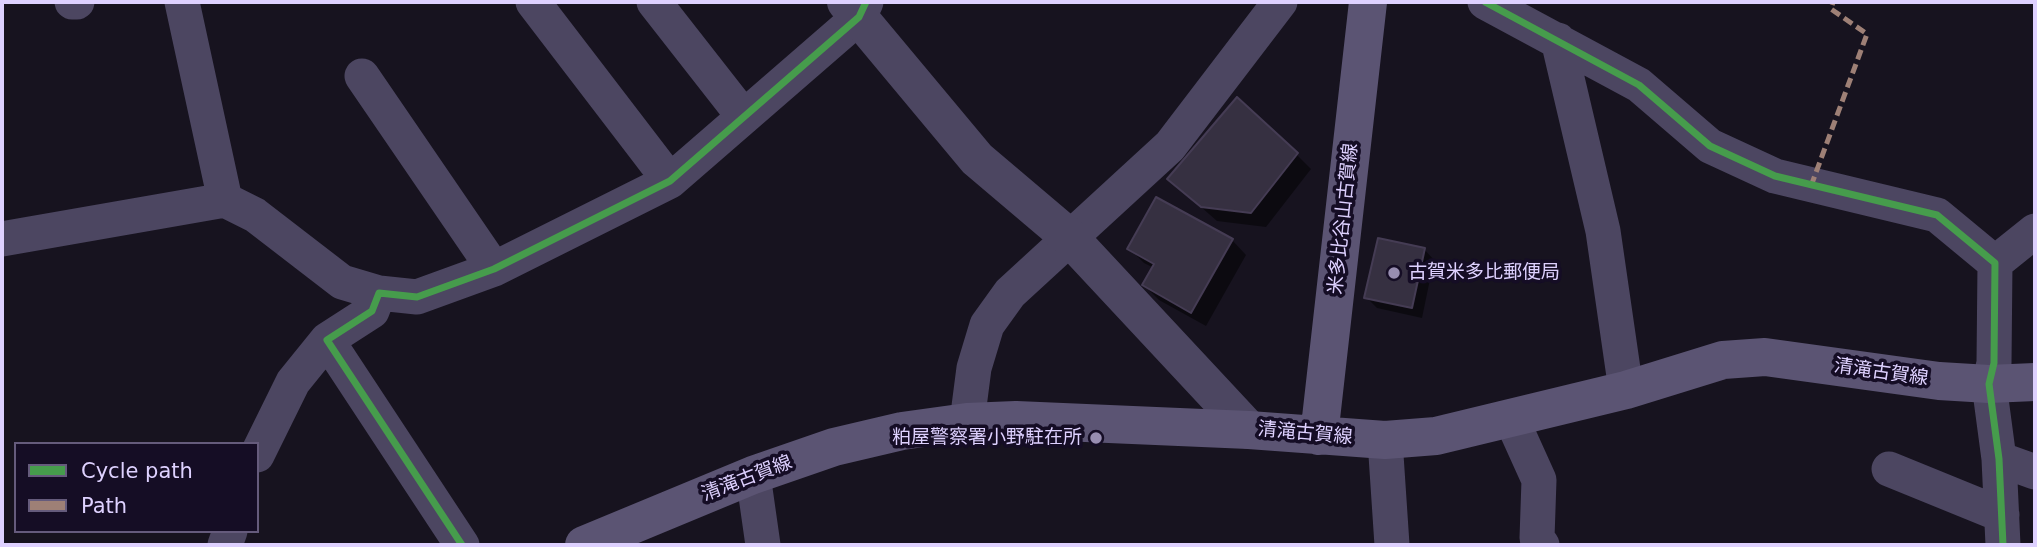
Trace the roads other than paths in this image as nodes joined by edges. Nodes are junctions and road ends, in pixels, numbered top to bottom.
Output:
1 (182, 2) edge
2 (533, 2) edge
3 (654, 2) edge
4 (1280, 2) edge
5 (1368, 2) edge
6 (1485, 2) edge
7 (857, 7) edge
8 (1558, 40) junction
9 (362, 76) dead end
10 (744, 117) junction
11 (670, 181) junction
12 (225, 200) junction
13 (2035, 231) edge
14 (1069, 237) junction
15 (2, 239) edge
16 (1995, 263) junction
17 (494, 269) junction
18 (379, 293) junction
19 (327, 340) junction
20 (2035, 382) edge
21 (1989, 384) junction
22 (1626, 390) junction
23 (1511, 418) junction
24 (967, 422) junction
25 (1249, 430) junction
26 (1319, 436) junction
27 (1385, 440) junction
28 (259, 451) edge
29 (1999, 459) junction
30 (1889, 470) dead end
31 (2035, 472) edge
32 (754, 475) junction
33 (2003, 530) edge
34 (462, 545) edge
35 (584, 545) edge
36 (763, 545) edge
37 (1392, 545) edge
38 (1542, 545) edge

1 - 12 street
2 - 11 street
3 - 10 street
4 - 14 street
5 - 26 main road, 米多比谷山古賀線
6 - 8 street
7 - 10 street
7 - 14 street
8 - 16 street
8 - 22 street
9 - 17 street
10 - 11 street
11 - 17 street
12 - 15 street
12 - 18 street
13 - 16 street
14 - 24 street
14 - 25 street
16 - 21 street
17 - 18 street
18 - 19 street
19 - 28 street
19 - 34 street
20 - 21 main road, 清滝古賀線
21 - 22 main road, 清滝古賀線
21 - 29 street
22 - 23 main road, 清滝古賀線
23 - 27 main road, 清滝古賀線
23 - 38 street
24 - 25 main road, 清滝古賀線
24 - 32 main road, 清滝古賀線
25 - 26 main road, 清滝古賀線
26 - 27 main road, 清滝古賀線
27 - 37 street
29 - 31 street
29 - 33 street
30 - 33 street
32 - 35 main road, 清滝古賀線
32 - 36 street

